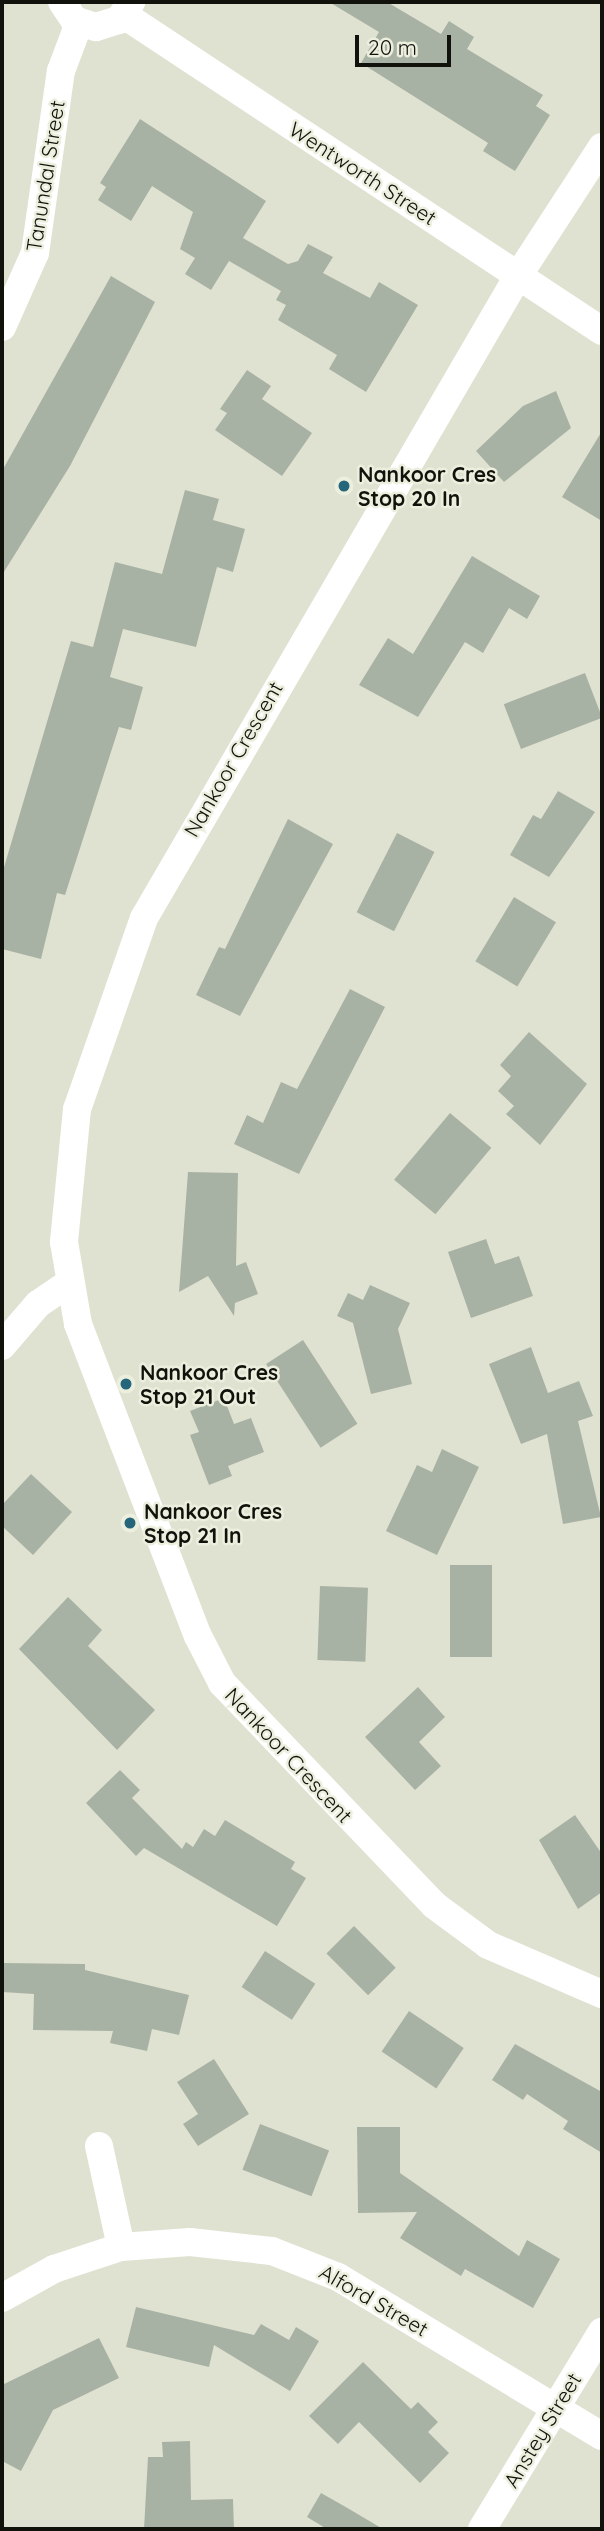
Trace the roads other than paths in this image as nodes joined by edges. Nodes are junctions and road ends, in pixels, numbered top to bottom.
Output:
1 (127, 8) edge
2 (71, 12) edge
3 (602, 147) edge
4 (518, 276) junction
5 (2, 327) edge
6 (602, 331) edge
7 (68, 1284) junction
8 (2, 1346) edge
9 (602, 1994) edge
10 (99, 2146) dead end
11 (121, 2246) junction
12 (2, 2298) edge
13 (602, 2332) edge
14 (555, 2408) junction
15 (602, 2436) edge
16 (482, 2529) edge

1 - 2 street
1 - 4 street, Wentworth Street
2 - 5 street, Tanundal Street
3 - 4 street, Nankoor Crescent
4 - 6 street, Wentworth Street
4 - 7 street, Nankoor Crescent
7 - 8 street
7 - 9 street, Nankoor Crescent
10 - 11 street
11 - 12 street, Alford Street
11 - 14 street, Alford Street
13 - 14 street, Anstey Street
14 - 15 street, Alford Street
14 - 16 street, Anstey Street

